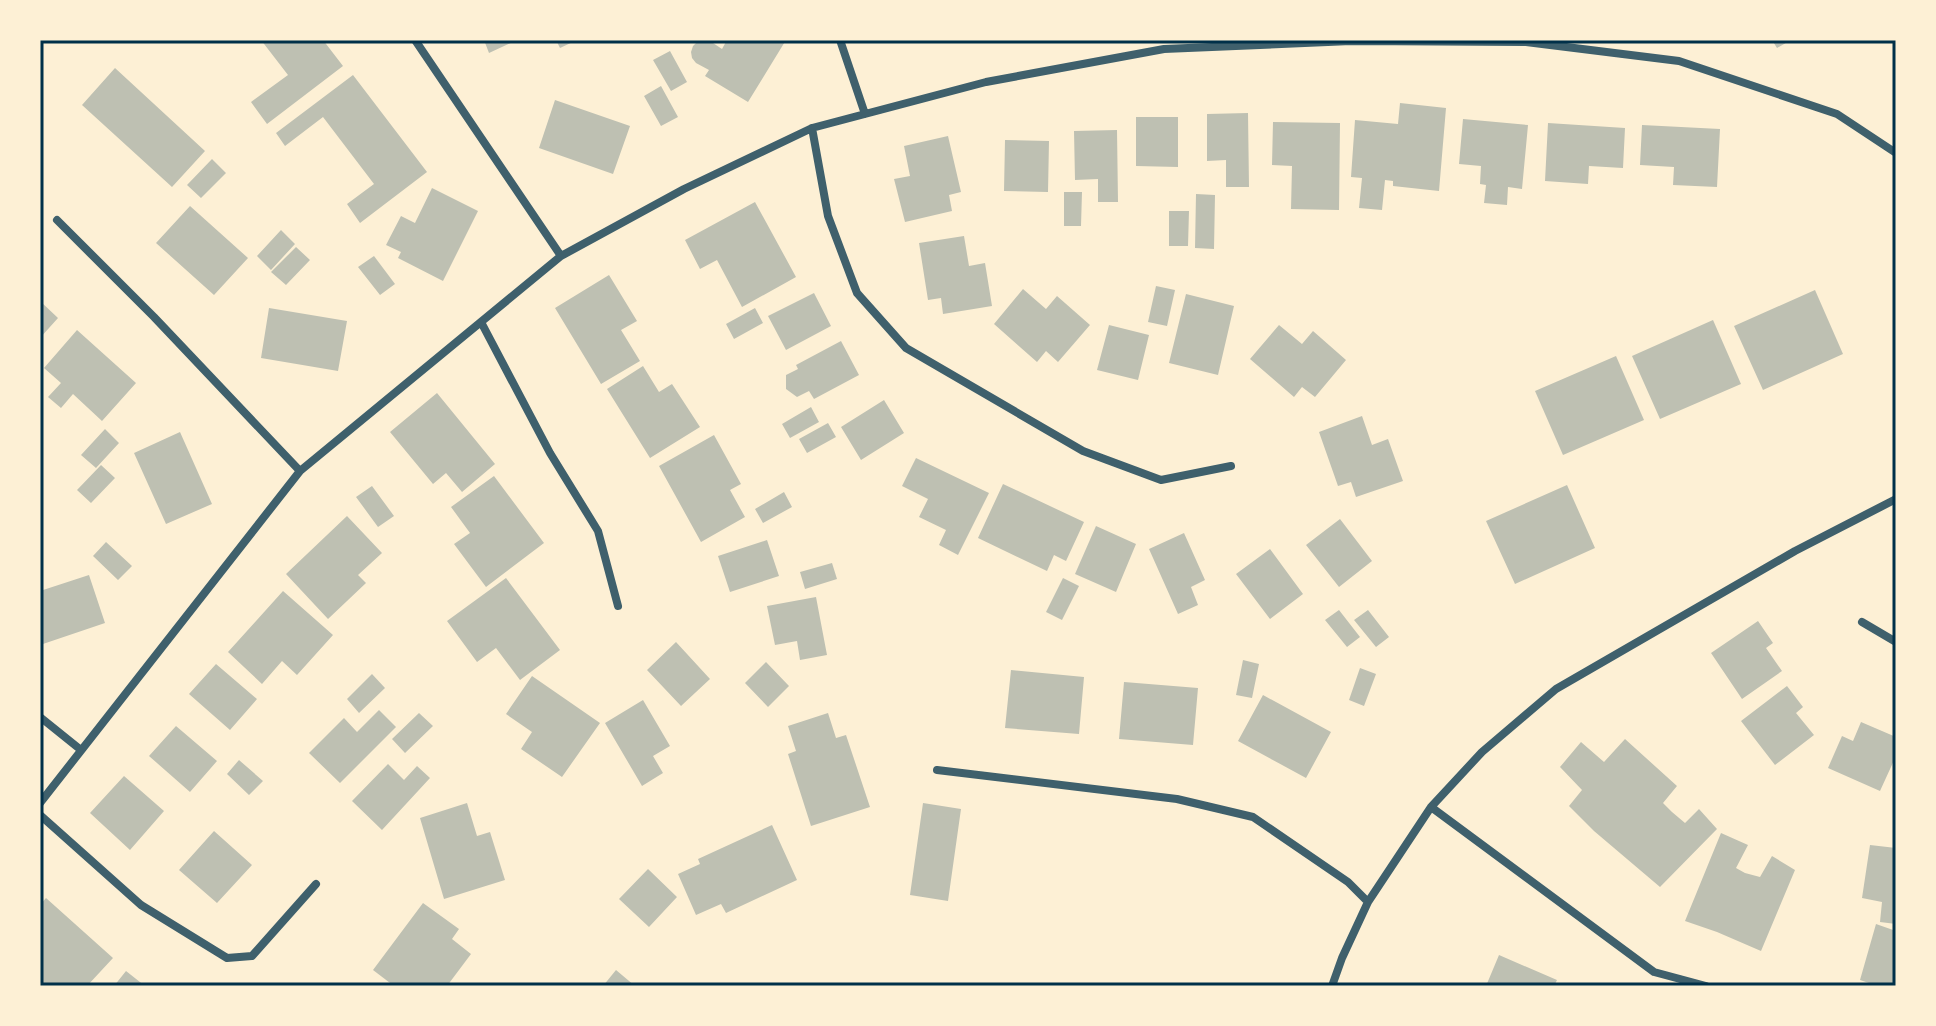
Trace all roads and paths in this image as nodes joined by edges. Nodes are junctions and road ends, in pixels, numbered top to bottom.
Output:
1 (415, 40) edge
2 (840, 40) edge
3 (1526, 41) edge
4 (1179, 44) edge
5 (865, 114) junction
6 (812, 128) junction
7 (1896, 153) edge
8 (57, 220) dead end
9 (561, 256) junction
10 (481, 322) junction
11 (1231, 466) dead end
12 (300, 471) junction
13 (1896, 499) edge
14 (618, 606) dead end
15 (1862, 622) dead end
16 (1896, 642) edge
17 (40, 717) edge
18 (81, 750) junction
19 (937, 770) dead end
20 (40, 803) edge
21 (1431, 807) junction
22 (40, 815) edge
23 (316, 884) dead end
24 (1368, 902) junction
25 (1332, 986) edge
26 (1706, 986) edge

1 - 9 street
2 - 5 street
3 - 4 street
3 - 7 street
4 - 5 street
5 - 6 street
6 - 9 street
6 - 11 street
8 - 12 street
9 - 10 street
10 - 12 street
10 - 14 street
12 - 18 street
13 - 21 street
15 - 16 street
17 - 18 street
18 - 20 street
19 - 24 street
21 - 24 street
21 - 26 street
22 - 23 street
24 - 25 street

